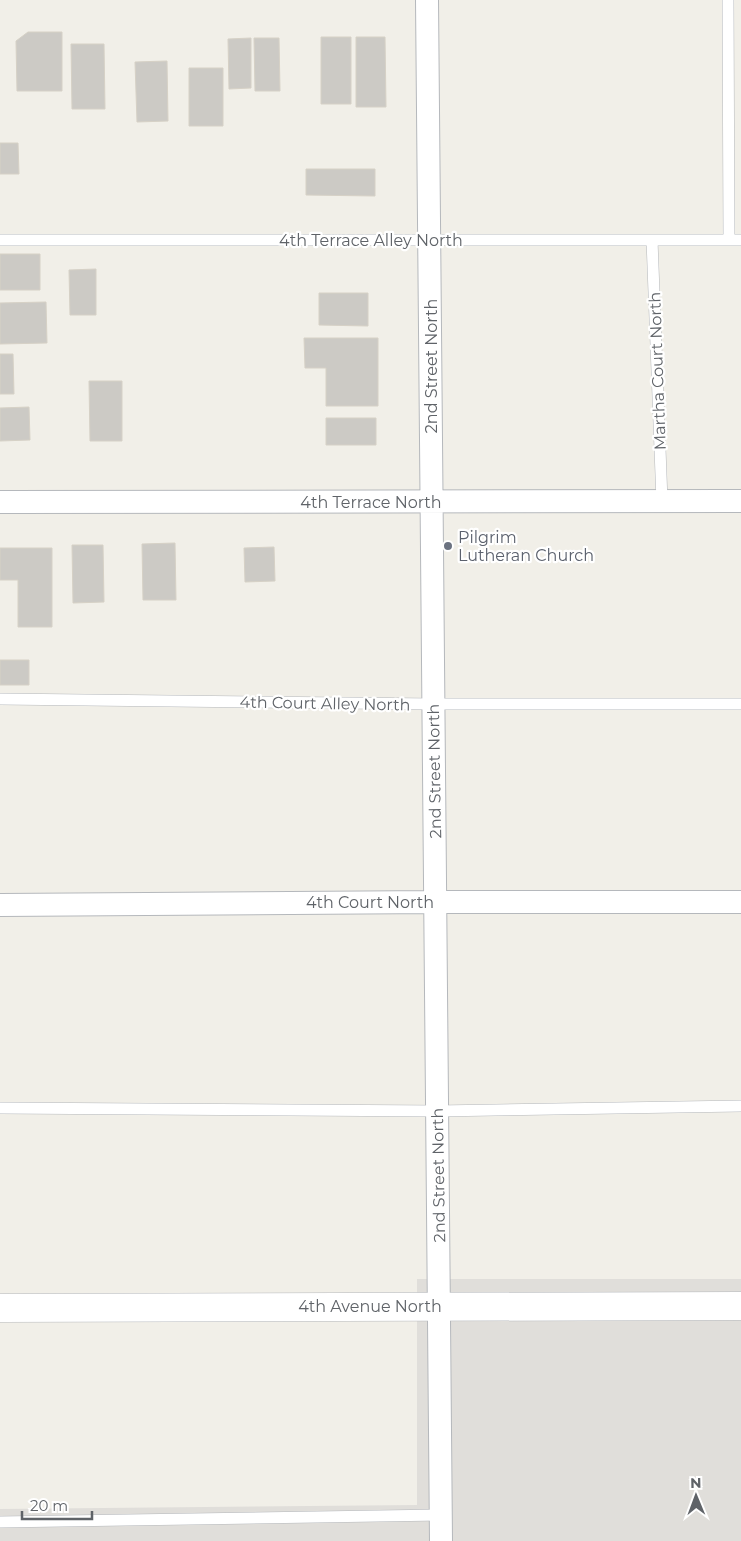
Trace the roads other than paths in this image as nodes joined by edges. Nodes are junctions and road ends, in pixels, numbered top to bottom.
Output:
1 (428, 0) edge
2 (728, 0) edge
3 (0, 240) edge
4 (430, 240) junction
5 (652, 240) junction
6 (735, 240) edge
7 (432, 501) junction
8 (662, 501) junction
9 (741, 501) edge
10 (0, 502) edge
11 (0, 699) edge
12 (434, 704) junction
13 (741, 704) edge
14 (436, 902) junction
15 (741, 902) edge
16 (0, 905) edge
17 (741, 1106) edge
18 (0, 1108) edge
19 (438, 1111) junction
20 (439, 1306) junction
21 (741, 1306) edge
22 (0, 1308) edge
23 (441, 1515) junction
24 (0, 1522) edge
25 (441, 1541) edge

1 - 4 street, 2nd Street North
2 - 6 lane
3 - 4 lane, 4th Terrace Alley North
4 - 5 lane, 4th Terrace Alley North
4 - 7 street, 2nd Street North
5 - 6 lane, 4th Terrace Alley North
5 - 8 lane, Martha Court North
7 - 8 street, 4th Terrace North
7 - 10 street, 4th Terrace North
7 - 12 street, 2nd Street North
8 - 9 street, 4th Terrace North
11 - 12 lane, 4th Court Alley North
12 - 13 lane, 4th Court Alley North
12 - 14 street, 2nd Street North
14 - 15 street, 4th Court North
14 - 16 street, 4th Court North
14 - 19 street, 2nd Street North
17 - 19 lane
18 - 19 lane
19 - 20 street, 2nd Street North
20 - 21 street, 4th Avenue North
20 - 22 street, 4th Avenue North
20 - 23 street, 2nd Street North
23 - 24 lane
23 - 25 street, 2nd Street North

